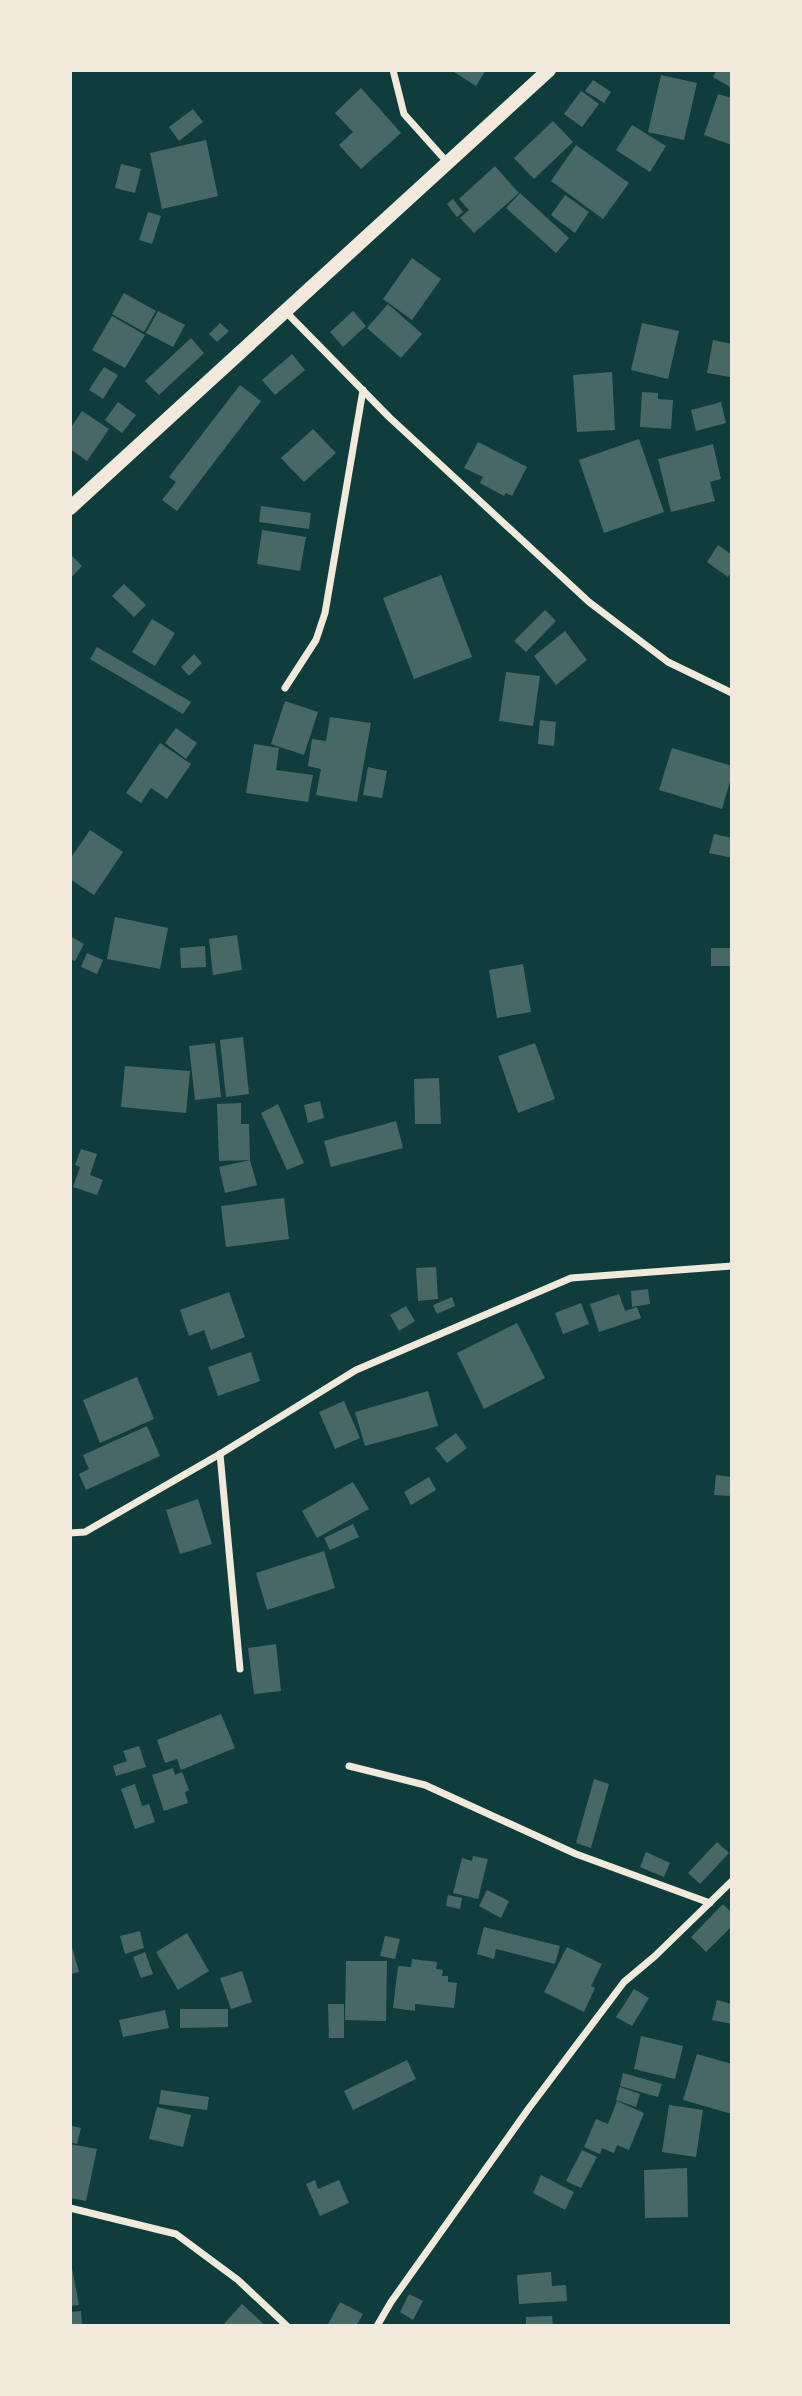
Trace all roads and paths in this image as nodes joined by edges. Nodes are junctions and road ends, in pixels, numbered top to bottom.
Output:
1 (393, 70) edge
2 (549, 70) edge
3 (447, 162) junction
4 (286, 312) junction
5 (363, 390) junction
6 (70, 508) edge
7 (285, 688) dead end
8 (732, 693) edge
9 (732, 1266) edge
10 (220, 1454) junction
11 (70, 1533) edge
12 (240, 1669) dead end
13 (348, 1766) dead end
14 (732, 1881) edge
15 (710, 1903) junction
16 (70, 2208) edge
17 (287, 2326) edge
18 (377, 2326) edge

1 - 3 street
2 - 3 main road
3 - 4 main road
4 - 5 street
4 - 6 main road
5 - 7 street
5 - 8 street
9 - 10 street
10 - 11 street
10 - 12 street
13 - 15 street
14 - 15 street
15 - 18 street
16 - 17 street

